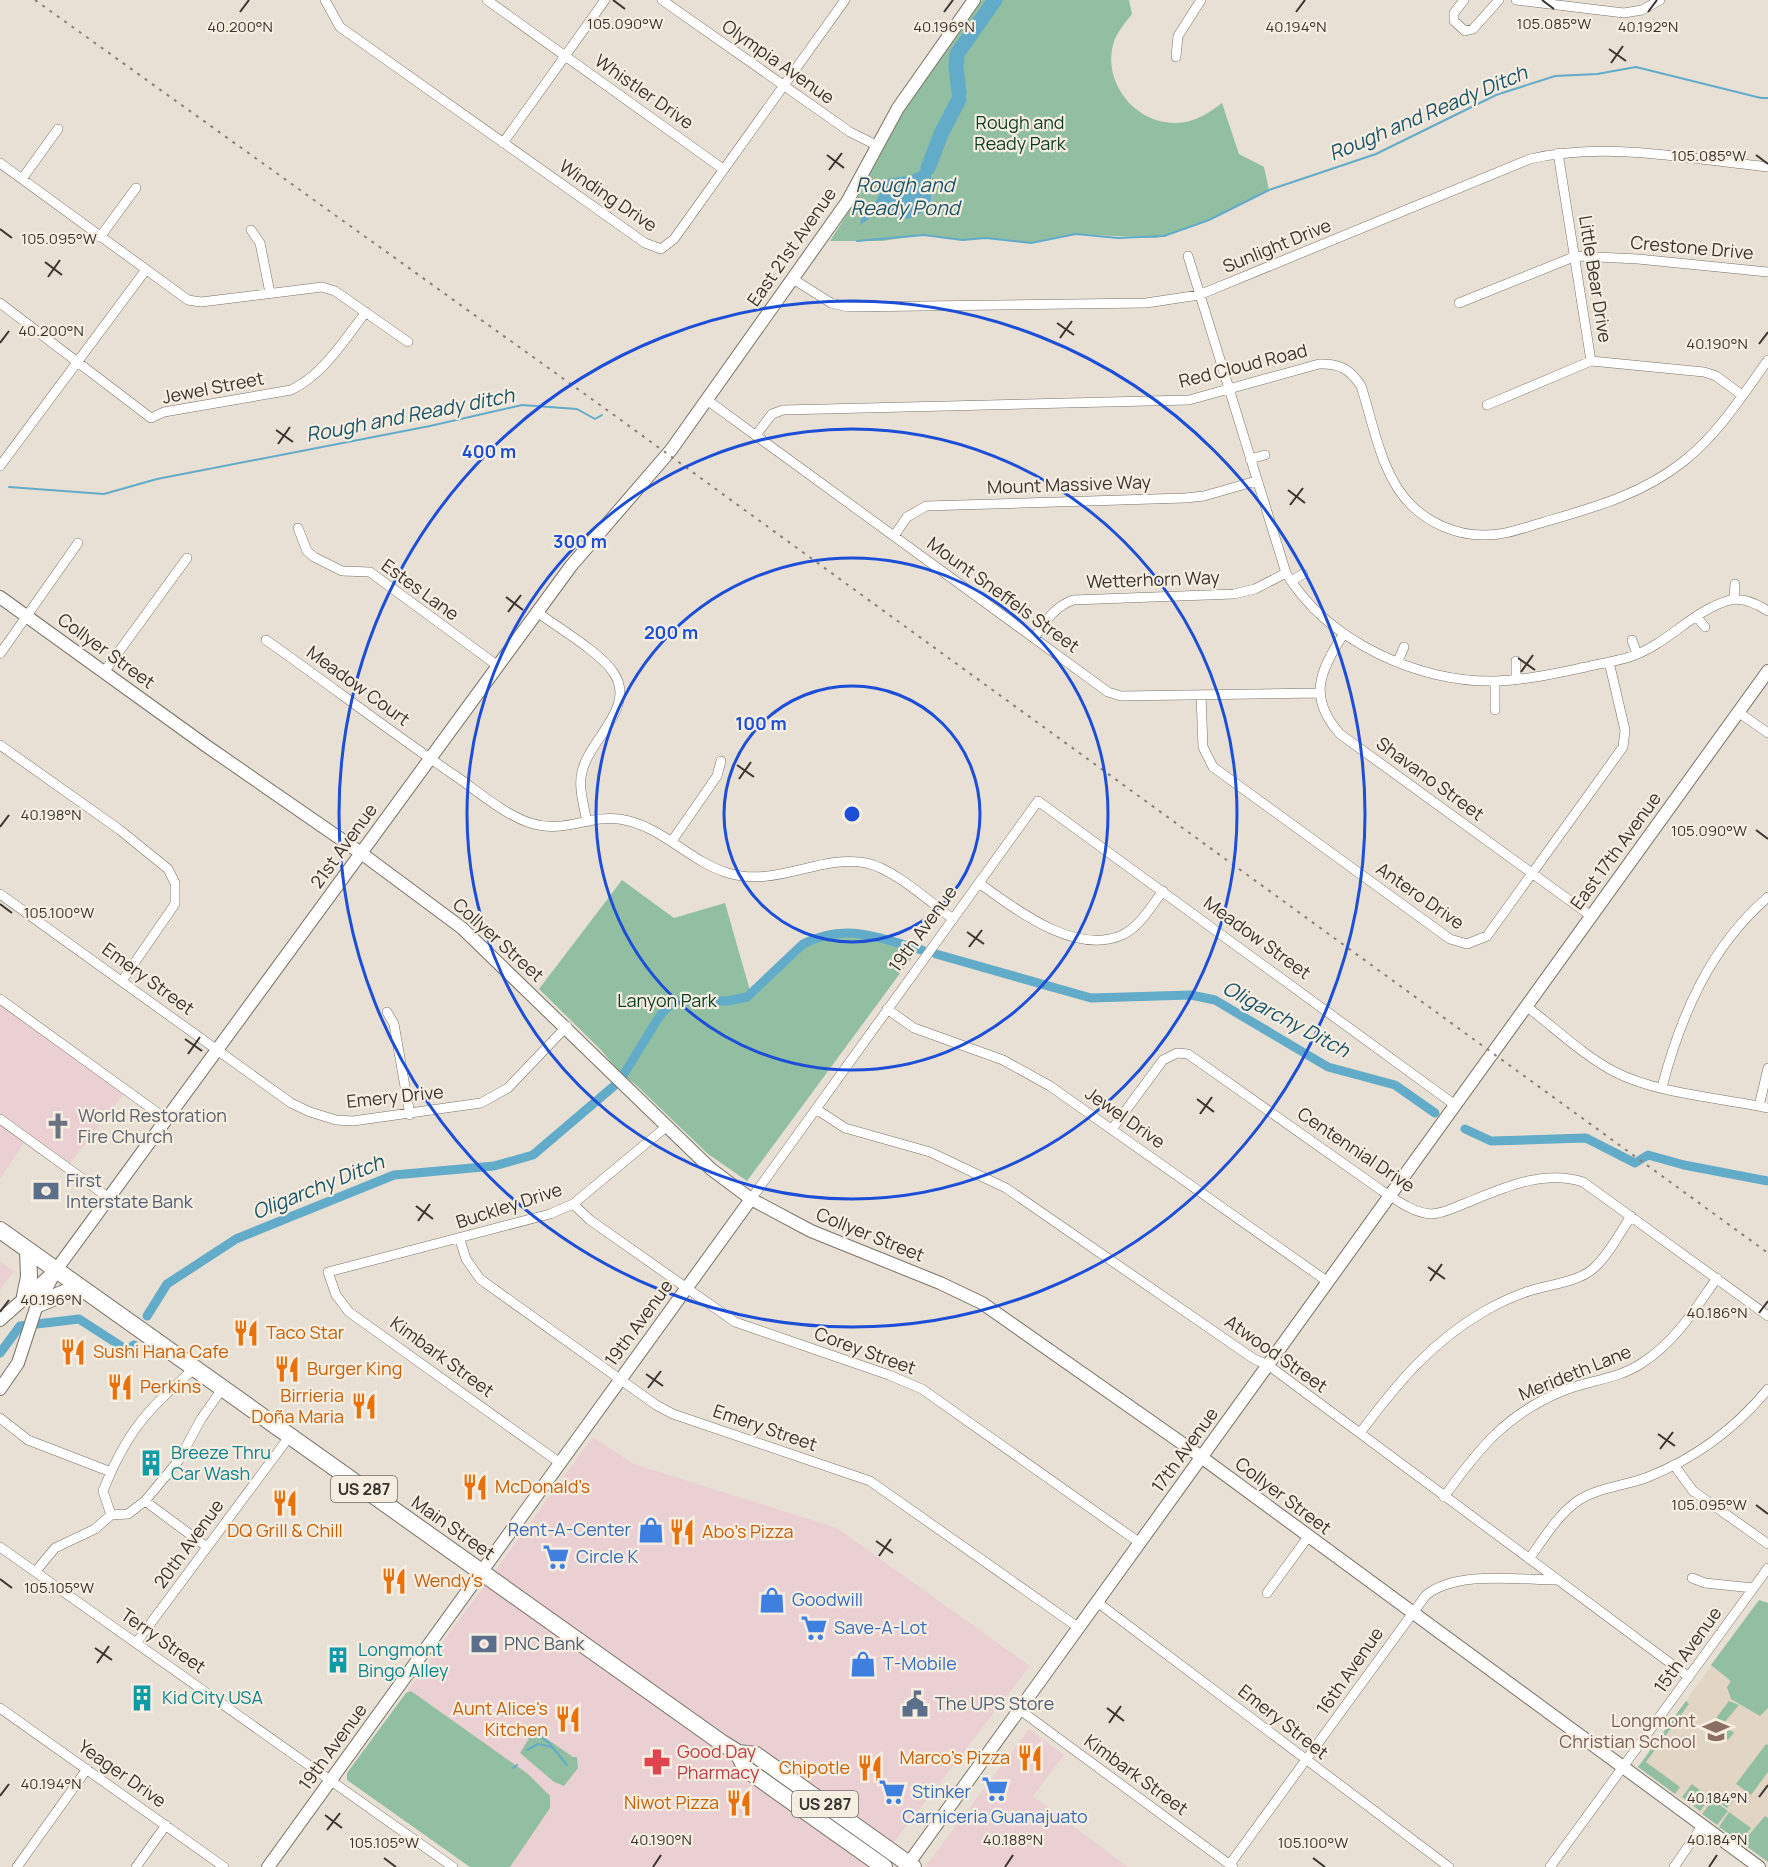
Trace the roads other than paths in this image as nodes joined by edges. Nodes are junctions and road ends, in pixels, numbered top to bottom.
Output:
1 (325, 0) edge
2 (487, 0) edge
3 (605, 0) edge
4 (662, 0) edge
5 (974, 0) edge
6 (1201, 0) edge
7 (1464, 0) edge
8 (1498, 0) edge
9 (1516, 0) edge
10 (1660, 0) edge
11 (840, 2) edge
12 (565, 57) junction
13 (1176, 57) dead end
14 (783, 86) junction
15 (58, 129) dead end
16 (503, 143) junction
17 (878, 146) junction
18 (1558, 153) junction
19 (0, 163) edge
20 (1768, 167) edge
21 (723, 169) junction
22 (22, 179) junction
23 (136, 188) dead end
24 (251, 230) dead end
25 (100, 237) junction
26 (1188, 256) dead end
27 (1576, 256) junction
28 (145, 271) junction
29 (1768, 272) edge
30 (792, 279) junction
31 (270, 293) junction
32 (1199, 295) junction
33 (0, 303) edge
34 (1459, 303) dead end
35 (366, 312) junction
36 (408, 342) dead end
37 (78, 360) junction
38 (1768, 360) edge
39 (1592, 361) junction
40 (1229, 390) junction
41 (1742, 395) junction
42 (706, 400) junction
43 (1487, 405) dead end
44 (34, 421) junction
45 (43, 428) dead end
46 (756, 435) junction
47 (671, 450) joint
48 (3, 455) edge
49 (1265, 455) dead end
50 (1250, 459) junction
51 (0, 466) edge
52 (1256, 481) junction
53 (298, 528) dead end
54 (894, 536) junction
55 (78, 543) dead end
56 (187, 558) dead end
57 (1303, 574) dead end
58 (1288, 577) junction
59 (1736, 584) dead end
60 (0, 597) edge
61 (1734, 599) junction
62 (1768, 611) edge
63 (537, 612) junction
64 (26, 616) junction
65 (1697, 617) junction
66 (1705, 627) dead end
67 (1343, 635) junction
68 (1034, 638) junction
69 (266, 640) dead end
70 (1632, 640) dead end
71 (1404, 647) dead end
72 (0, 654) edge
73 (1637, 654) junction
74 (1398, 661) junction
75 (1516, 661) dead end
76 (1609, 662) junction
77 (498, 666) junction
78 (1768, 670) edge
79 (104, 672) junction
80 (1516, 680) junction
81 (1495, 681) junction
82 (1319, 693) junction
83 (1201, 695) junction
84 (1495, 710) dead end
85 (1738, 712) junction
86 (1768, 733) edge
87 (0, 745) edge
88 (1203, 747) junction
89 (1193, 748) dead end
90 (430, 759) junction
91 (721, 760) dead end
92 (1581, 786) dead end
93 (1591, 792) junction
94 (1038, 801) joint
95 (587, 822) junction
96 (672, 841) junction
97 (361, 853) junction
98 (1534, 874) junction
99 (979, 883) junction
100 (1163, 891) junction
101 (0, 894) edge
102 (1768, 897) edge
103 (1591, 916) junction
104 (953, 920) junction
105 (122, 981) junction
106 (0, 999) edge
107 (1526, 1006) junction
108 (887, 1009) junction
109 (387, 1012) dead end
110 (567, 1026) junction
111 (217, 1050) junction
112 (1492, 1053) joint
113 (1768, 1068) edge
114 (1662, 1087) junction
115 (1455, 1105) junction
116 (1764, 1107) edge
117 (816, 1109) junction
118 (410, 1115) junction
119 (0, 1119) edge
120 (166, 1119) junction
121 (666, 1127) junction
122 (1112, 1130) junction
123 (1390, 1195) junction
124 (109, 1198) junction
125 (751, 1198) junction
126 (573, 1204) junction
127 (1631, 1216) junction
128 (0, 1230) edge
129 (460, 1240) junction
130 (28, 1250) junction
131 (56, 1270) junction
132 (337, 1270) joint
133 (1717, 1278) junction
134 (1328, 1282) junction
135 (79, 1287) junction
136 (686, 1289) junction
137 (32, 1306) junction
138 (1768, 1316) edge
139 (0, 1320) edge
140 (1268, 1365) junction
141 (194, 1369) junction
142 (619, 1380) junction
143 (0, 1389) edge
144 (222, 1389) junction
145 (1768, 1389) edge
146 (0, 1418) edge
147 (1360, 1433) junction
148 (289, 1437) junction
149 (1202, 1457) junction
150 (560, 1463) junction
151 (1674, 1465) junction
152 (111, 1472) junction
153 (1444, 1497) junction
154 (145, 1501) junction
155 (111, 1515) junction
156 (1308, 1537) junction
157 (1140, 1543) junction
158 (1768, 1544) edge
159 (0, 1547) edge
160 (207, 1547) junction
161 (1529, 1559) junction
162 (1768, 1568) edge
163 (36, 1571) junction
164 (481, 1572) junction
165 (1692, 1578) dead end
166 (1558, 1580) junction
167 (1753, 1588) junction
168 (1267, 1593) dead end
169 (1097, 1602) junction
170 (1413, 1612) junction
171 (1078, 1628) junction
172 (136, 1643) junction
173 (1689, 1677) junction
174 (1020, 1710) junction
175 (4, 1711) edge
176 (0, 1723) edge
177 (738, 1753) junction
178 (1306, 1761) junction
179 (1622, 1767) junction
180 (87, 1769) junction
181 (331, 1780) junction
182 (166, 1825) junction
183 (1702, 1826) junction
184 (909, 1866) edge
185 (1232, 1866) edge
186 (17, 1867) edge
187 (136, 1867) edge
188 (224, 1867) edge
189 (268, 1867) edge
190 (453, 1867) edge
191 (884, 1867) edge
192 (1449, 1867) edge
193 (1550, 1867) edge
194 (1674, 1867) edge
195 (1759, 1867) edge

1 - 16 street, Winding Drive
2 - 12 street, Whistler Drive
3 - 12 street
4 - 14 street, Olympia Avenue
5 - 17 street, East 21st Avenue
6 - 13 street
7 - 8 street
9 - 10 street
11 - 14 street, Winding Drive
12 - 16 street
12 - 21 street, Whistler Drive
14 - 17 street, Olympia Avenue
14 - 21 street, Winding Drive
15 - 22 street
16 - 21 street, Winding Drive
17 - 30 street, East 21st Avenue
18 - 20 street, Sunlight Drive
18 - 27 street, Little Bear Drive
18 - 32 street, Sunlight Drive
19 - 22 street
22 - 25 street
23 - 25 street
24 - 31 street
25 - 28 street
26 - 32 street
27 - 29 street, Crestone Drive
27 - 34 street
27 - 39 street, Little Bear Drive
28 - 31 street
28 - 37 street
30 - 32 street, Sunlight Drive
30 - 42 street, East 21st Avenue
31 - 35 street
32 - 40 street
33 - 37 street, Jewel Street
35 - 36 street
35 - 37 street, Jewel Street
37 - 44 street
38 - 41 street, Red Cloud Road
39 - 41 street, Little Bear Drive
39 - 43 street
40 - 41 street, Red Cloud Road
40 - 46 street, Red Cloud Road
40 - 50 street
42 - 46 street, Mount Sneffels Street
42 - 47 street, East 21st Avenue
44 - 45 street
44 - 48 street
46 - 54 street, Mount Sneffels Street
47 - 63 street, 21st Avenue
48 - 51 street
49 - 50 street
50 - 52 street
52 - 54 street, Mount Massive Way
52 - 58 street
53 - 77 street, Estes Lane
54 - 68 street, Mount Sneffels Street
55 - 64 street
56 - 79 street
57 - 58 street, Wetterhorn Way
58 - 67 street
58 - 68 street, Wetterhorn Way
59 - 61 street
60 - 64 street, Collyer Street
61 - 62 street
61 - 65 street
63 - 77 street, 21st Avenue
63 - 95 street
64 - 72 street
64 - 79 street, Collyer Street
65 - 66 street
65 - 73 street
67 - 74 street
67 - 82 street
68 - 83 street, Mount Sneffels Street
69 - 90 street, Meadow Court
70 - 73 street
71 - 74 street
73 - 76 street
74 - 81 street
75 - 80 street
76 - 80 street
76 - 93 street, Antero Drive
77 - 90 street, 21st Avenue
78 - 85 street, East 17th Avenue
79 - 97 street, Collyer Street
80 - 81 street
81 - 84 street
82 - 83 street, Mount Sneffels Street
82 - 98 street, Shavano Street
83 - 88 street
85 - 86 street
85 - 103 street, East 17th Avenue
87 - 105 street
88 - 89 street
88 - 98 street, Antero Drive
90 - 95 street, Meadow Court
90 - 97 street, 21st Avenue
91 - 96 street
92 - 93 street
93 - 98 street, Antero Drive
94 - 99 street, 19th Avenue
94 - 100 street, Meadow Street
95 - 96 street, Meadow Court
96 - 104 street, Meadow Court
97 - 110 street, Collyer Street
97 - 111 street, 21st Avenue
98 - 103 street, Shavano Street
99 - 100 street
99 - 104 street, 19th Avenue
100 - 115 street, Meadow Street
101 - 105 street, Emery Street
102 - 114 street
103 - 107 street, East 17th Avenue
104 - 108 street, 19th Avenue
105 - 111 street, Emery Street
106 - 120 street
107 - 112 street, East 17th Avenue
107 - 114 street
108 - 117 street, 19th Avenue
108 - 122 street, Jewel Drive
109 - 118 street
110 - 118 street, Emery Drive
110 - 121 street, Collyer Street
111 - 118 street, Emery Drive
111 - 120 street, 21st Avenue
112 - 115 street, 17th Avenue
113 - 116 street
114 - 116 street
115 - 123 street, 17th Avenue
117 - 125 street, 19th Avenue
117 - 140 street, Atwood Street
119 - 124 street
120 - 124 street, 21st Avenue
121 - 125 street, Collyer Street
121 - 126 street, Buckley Drive
122 - 123 street, Centennial Drive
122 - 134 street, Jewel Drive
123 - 127 street, Centennial Drive
123 - 134 street, 17th Avenue
124 - 131 street, 21st Avenue
125 - 136 street, 19th Avenue
125 - 149 street, Collyer Street
126 - 129 street, Buckley Drive
126 - 136 street, Corey Street
127 - 133 street, Centennial Drive
127 - 147 street
128 - 130 highway, Main Street / US 287
129 - 132 street, Buckley Drive
129 - 142 street, Emery Street
130 - 131 highway, Main Street / US 287
130 - 137 highway
131 - 135 highway, Main Street / US 287
131 - 137 street, 21st Avenue
132 - 150 street, Kimbark Street
133 - 138 street, Centennial Drive
133 - 153 street, Merideth Lane
134 - 140 street, 17th Avenue
135 - 137 highway
135 - 141 highway, Main Street / US 287
136 - 142 street, 19th Avenue
136 - 157 street, Corey Street
137 - 139 street, 21st Avenue
137 - 143 street
140 - 147 street, Atwood Street
140 - 149 street, 17th Avenue
141 - 144 highway, Main Street / US 287
141 - 152 street
142 - 150 street, 19th Avenue
142 - 171 street, Emery Street
144 - 148 highway, Main Street / US 287
144 - 154 street
145 - 151 street
146 - 152 street
147 - 153 street, Atwood Street
148 - 160 street, 20th Avenue
148 - 164 highway, Main Street / US 287
149 - 156 street, Collyer Street
149 - 157 street, 17th Avenue
150 - 164 street, 19th Avenue
151 - 158 street
151 - 161 street
152 - 155 street
153 - 161 street, Atwood Street
154 - 155 street
154 - 160 street
155 - 163 street
156 - 168 street
156 - 170 street, Collyer Street
157 - 169 street, 17th Avenue
159 - 163 street, Terry Street
160 - 172 street, 20th Avenue
161 - 166 street, Atwood Street
162 - 167 street, 15th Avenue
163 - 172 street, Terry Street
164 - 177 highway, Main Street / US 287
164 - 181 street, 19th Avenue
165 - 167 street
166 - 170 street, 16th Avenue
166 - 173 street, Atwood Street
167 - 173 street, 15th Avenue
169 - 171 street, 17th Avenue
169 - 178 street, Emery Street
170 - 178 street, 16th Avenue
170 - 179 street, Collyer Street
171 - 174 street, 17th Avenue
172 - 181 street, Terry Street
173 - 179 street, 15th Avenue
174 - 184 street, 17th Avenue
174 - 185 street, Kimbark Street
175 - 176 street
175 - 180 street, Yeager Drive
177 - 184 highway, Main Street / US 287
177 - 191 highway, Main Street / US 287
178 - 185 street, 16th Avenue
178 - 192 street, Emery Street
179 - 183 street, Collyer Street
179 - 193 street, 15th Avenue
180 - 182 street, Yeager Drive
180 - 186 street
181 - 189 street, 19th Avenue
181 - 190 street, Terry Street
182 - 187 street
182 - 188 street, Yeager Drive
183 - 194 street
183 - 195 street, Collyer Street

